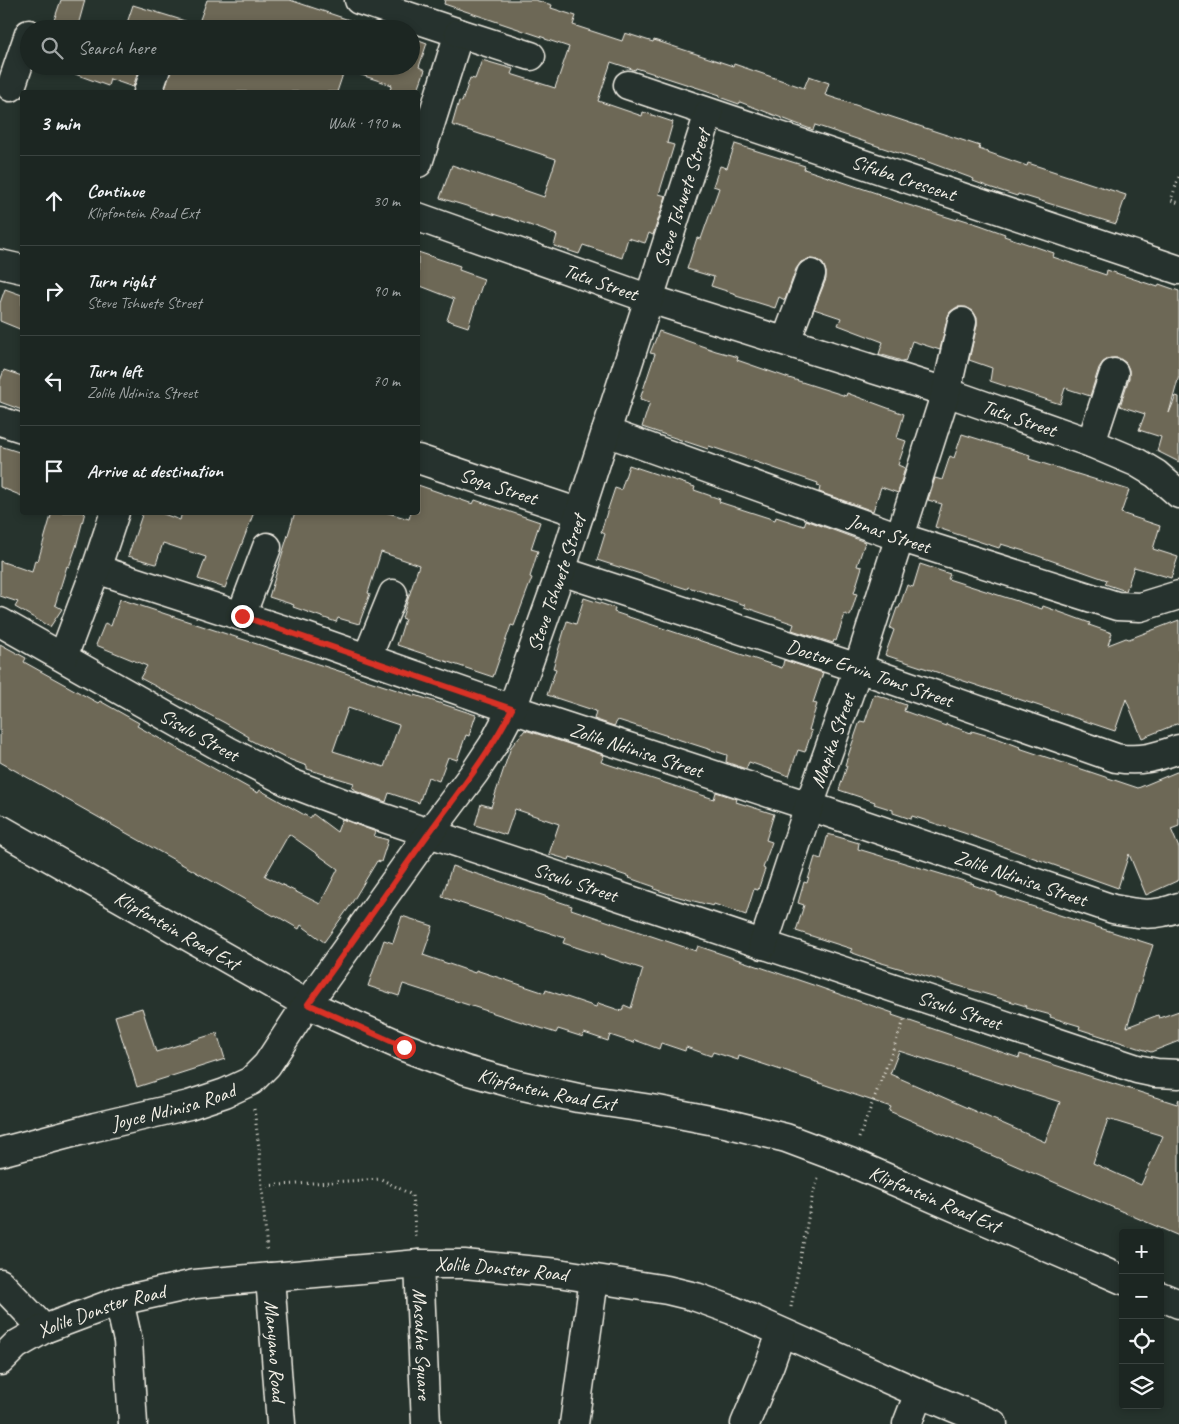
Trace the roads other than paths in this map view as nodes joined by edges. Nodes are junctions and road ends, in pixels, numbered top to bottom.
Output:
1 (360, 0) edge
2 (459, 33) junction
3 (531, 56) dead end
4 (20, 67) edge
5 (154, 75) edge
6 (628, 86) dead end
7 (14, 88) edge
8 (149, 90) edge
9 (708, 113) junction
10 (420, 157) edge
11 (420, 218) edge
12 (0, 264) edge
13 (20, 269) edge
14 (1179, 270) edge
15 (811, 274) dead end
16 (650, 299) junction
17 (962, 322) dead end
18 (786, 341) junction
19 (1114, 373) dead end
20 (946, 392) junction
21 (0, 421) edge
22 (20, 427) edge
23 (606, 432) junction
24 (1091, 444) junction
25 (420, 460) edge
26 (1179, 494) edge
27 (580, 513) junction
28 (114, 515) edge
29 (900, 537) junction
30 (267, 547) dead end
31 (96, 569) junction
32 (561, 572) junction
33 (394, 594) dead end
34 (1179, 595) edge
35 (242, 616) junction
36 (0, 622) edge
37 (63, 657) junction
38 (367, 658) junction
39 (858, 668) junction
40 (512, 709) junction
41 (1179, 749) edge
42 (809, 806) junction
43 (0, 829) edge
44 (430, 832) junction
45 (1179, 907) edge
46 (763, 945) junction
47 (308, 1004) junction
48 (1179, 1074) edge
49 (0, 1152) edge
50 (419, 1264) junction
51 (270, 1277) junction
52 (1119, 1278) edge
53 (594, 1279) junction
54 (0, 1283) edge
55 (1164, 1298) edge
56 (119, 1301) junction
57 (1179, 1304) edge
58 (44, 1329) junction
59 (781, 1333) junction
60 (0, 1361) edge
61 (919, 1393) junction
62 (133, 1424) edge
63 (280, 1424) edge
64 (426, 1424) edge
65 (574, 1424) edge
66 (745, 1424) edge
67 (907, 1424) edge
68 (993, 1424) edge

1 - 2 street
2 - 3 street
2 - 10 street
4 - 7 street
5 - 8 street
6 - 9 street, Sifuba Crescent
9 - 14 street, Sifuba Crescent
9 - 16 street, Steve Tshwete Street
11 - 16 street, Tutu Street
12 - 13 street
15 - 18 street
16 - 18 street, Tutu Street
16 - 23 street, Steve Tshwete Street
17 - 20 street
18 - 20 street, Tutu Street
19 - 24 street
20 - 24 street, Tutu Street
20 - 29 street, Mapika Street
21 - 22 street
23 - 27 street, Steve Tshwete Street
23 - 29 street, Jonas Street
24 - 26 street, Tutu Street
25 - 27 street, Soga Street
27 - 32 street, Steve Tshwete Street
28 - 31 street
29 - 34 street, Jonas Street
29 - 39 street, Mapika Street
30 - 35 street
31 - 35 street, Zolile Ndinisa Street
31 - 37 street
32 - 39 street, Doctor Ervin Toms Street
32 - 40 street, Steve Tshwete Street
33 - 38 street
35 - 38 street, Zolile Ndinisa Street
36 - 37 street, Sisulu Street
37 - 44 street, Sisulu Street
38 - 40 street, Zolile Ndinisa Street
39 - 41 street, Doctor Ervin Toms Street
39 - 42 street, Mapika Street
40 - 42 street, Zolile Ndinisa Street
40 - 44 street, Steve Tshwete Street
42 - 45 street, Zolile Ndinisa Street
42 - 46 street, Mapika Street
43 - 47 street, Klipfontein Road Ext
44 - 46 street, Sisulu Street
44 - 47 street, Steve Tshwete Street
46 - 48 street, Sisulu Street
47 - 49 street, Joyce Ndinisa Road
47 - 52 street, Klipfontein Road Ext
50 - 51 street, Xolile Donster Road
50 - 53 street, Xolile Donster Road
50 - 64 street, Masakhe Square
51 - 56 street, Xolile Donster Road
51 - 63 street, Manyano Road
53 - 59 street, Xolile Donster Road
53 - 65 street
54 - 58 street
55 - 57 street
56 - 58 street, Xolile Donster Road
56 - 62 street
58 - 60 street, Xolile Donster Road
59 - 61 street, Xolile Donster Road
59 - 66 street
61 - 67 street
61 - 68 street, Xolile Donster Road

